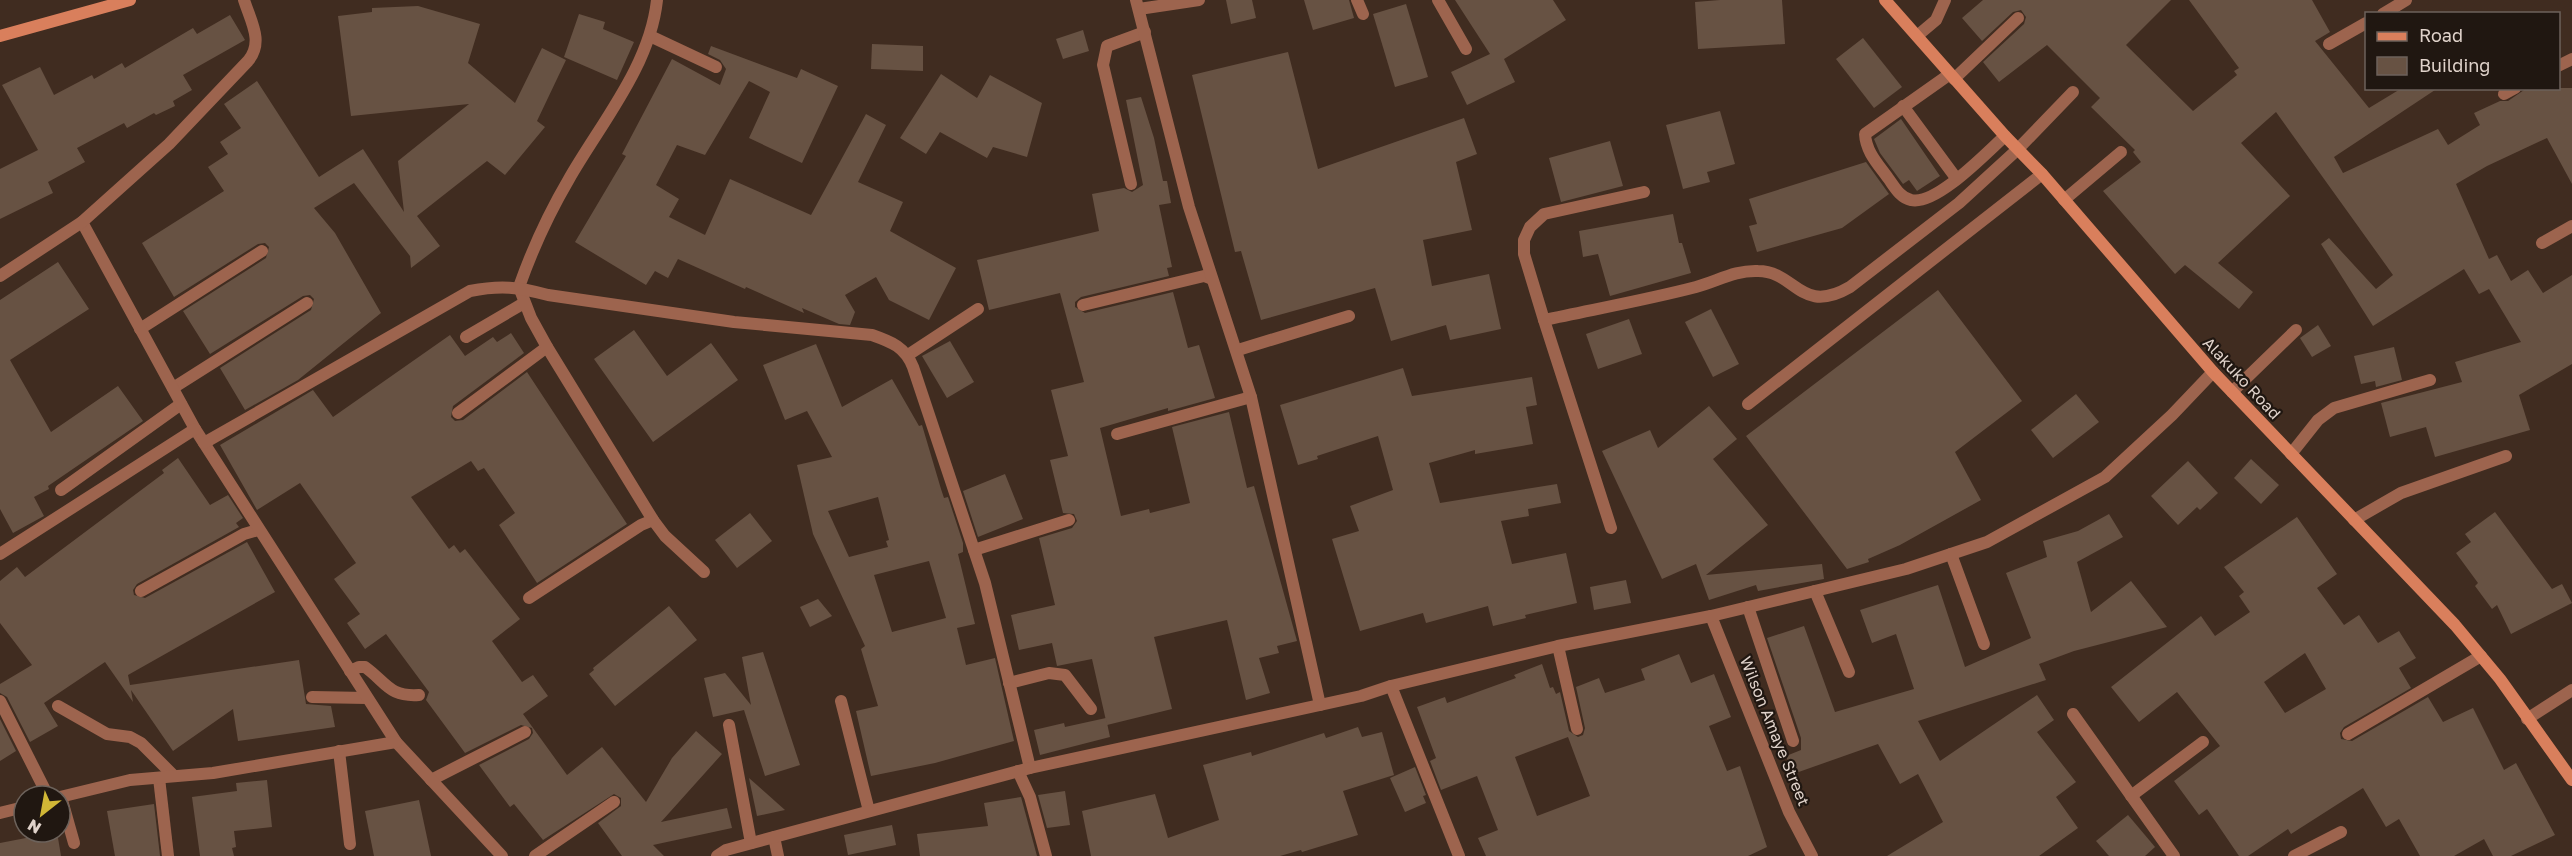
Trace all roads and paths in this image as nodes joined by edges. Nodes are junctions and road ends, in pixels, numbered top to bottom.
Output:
1 (130, 0) edge
2 (244, 0) edge
3 (657, 0) edge
4 (1199, 0) edge
5 (1357, 0) edge
6 (1438, 0) edge
7 (1885, 0) edge
8 (1945, 0) edge
9 (2406, 0) edge
10 (1138, 4) edge
11 (2386, 12) edge
12 (1363, 14) dead end
13 (2018, 18) dead end
14 (2365, 24) edge
15 (1146, 32) junction
16 (0, 36) edge
17 (650, 36) junction
18 (1917, 36) junction
19 (2329, 44) dead end
20 (1466, 49) dead end
21 (716, 67) dead end
22 (1952, 76) junction
23 (2073, 92) dead end
24 (1902, 106) junction
25 (2005, 136) junction
26 (2018, 149) junction
27 (2121, 152) dead end
28 (2042, 174) junction
29 (1956, 178) junction
30 (1131, 184) dead end
31 (1644, 192) dead end
32 (2064, 200) junction
33 (82, 222) junction
34 (2572, 226) edge
35 (2542, 243) dead end
36 (262, 251) dead end
37 (0, 276) edge
38 (1212, 279) junction
39 (519, 287) junction
40 (307, 303) dead end
41 (524, 303) junction
42 (1083, 305) dead end
43 (978, 309) dead end
44 (1349, 316) dead end
45 (1544, 320) junction
46 (140, 329) junction
47 (2296, 330) dead end
48 (466, 336) dead end
49 (547, 347) junction
50 (1238, 350) junction
51 (908, 354) junction
52 (2213, 372) junction
53 (2430, 380) dead end
54 (173, 388) junction
55 (2232, 392) junction
56 (1251, 397) junction
57 (181, 404) junction
58 (1748, 404) dead end
59 (458, 413) dead end
60 (195, 429) junction
61 (1117, 434) dead end
62 (204, 443) junction
63 (2291, 454) junction
64 (2506, 456) dead end
65 (61, 490) dead end
66 (653, 520) junction
67 (1069, 520) dead end
68 (2354, 520) junction
69 (1611, 528) dead end
70 (258, 530) junction
71 (974, 550) junction
72 (0, 554) edge
73 (1951, 554) junction
74 (704, 572) dead end
75 (141, 591) dead end
76 (1815, 591) junction
77 (529, 598) dead end
78 (1748, 607) junction
79 (1711, 616) junction
80 (1984, 644) dead end
81 (1558, 646) junction
82 (2481, 656) junction
83 (350, 671) junction
84 (1849, 672) dead end
85 (1009, 683) junction
86 (1391, 686) junction
87 (2572, 690) edge
88 (419, 695) dead end
89 (312, 698) dead end
90 (367, 698) junction
91 (0, 701) edge
92 (841, 701) dead end
93 (1320, 705) junction
94 (58, 706) dead end
95 (1091, 709) dead end
96 (2073, 714) dead end
97 (2527, 719) junction
98 (729, 725) dead end
99 (1578, 729) dead end
100 (525, 732) dead end
101 (2348, 734) dead end
102 (1793, 741) dead end
103 (396, 742) junction
104 (2204, 742) dead end
105 (339, 751) junction
106 (1024, 769) junction
107 (174, 776) junction
108 (159, 778) junction
109 (431, 780) junction
110 (2572, 780) edge
111 (42, 784) edge
112 (72, 794) edge
113 (2131, 796) junction
114 (614, 802) dead end
115 (869, 811) junction
116 (2341, 832) dead end
117 (72, 836) edge
118 (774, 837) junction
119 (74, 843) dead end
120 (751, 843) junction
121 (350, 844) dead end
122 (2172, 855) edge
123 (168, 856) edge
124 (502, 856) edge
125 (535, 856) edge
126 (717, 856) edge
127 (778, 856) edge
128 (1046, 856) edge
129 (1459, 856) edge
130 (1812, 856) edge
131 (2294, 856) edge

1 - 16 main road
2 - 33 street
3 - 17 street
4 - 10 street
5 - 12 street
6 - 20 street
7 - 18 main road, Alakuko Road
8 - 18 street
9 - 11 street
10 - 15 street
13 - 22 street
14 - 19 street
15 - 30 street
15 - 38 street
17 - 21 street
17 - 39 street
18 - 22 main road, Alakuko Road
22 - 24 street
22 - 25 main road, Alakuko Road
23 - 26 street
24 - 29 street
24 - 29 street
25 - 26 main road, Alakuko Road
25 - 29 street
26 - 28 main road, Alakuko Road
26 - 45 street
27 - 32 street
28 - 32 main road, Alakuko Road
28 - 58 street
31 - 45 street
32 - 52 main road, Alakuko Road
33 - 37 street
33 - 46 street
34 - 35 street
36 - 46 street
38 - 42 street
38 - 50 street
39 - 41 street
39 - 51 street
39 - 62 street
40 - 54 street
41 - 48 street
41 - 49 street
43 - 51 street
44 - 50 street
45 - 69 street
46 - 54 street
47 - 55 street
49 - 59 street
49 - 66 street
50 - 56 street
51 - 71 street
52 - 55 main road, Alakuko Road
52 - 73 street
53 - 63 street
54 - 57 street
55 - 63 main road, Alakuko Road
56 - 61 street
56 - 93 street
57 - 60 street
57 - 65 street
60 - 62 street
60 - 72 street
62 - 70 street
63 - 68 main road, Alakuko Road
64 - 68 street
66 - 74 street
66 - 77 street
67 - 71 street
68 - 82 main road, Alakuko Road
70 - 75 street
70 - 83 street
71 - 85 street
73 - 76 street
73 - 80 street
76 - 78 street
76 - 84 street
78 - 79 street
78 - 102 street
79 - 81 street
79 - 130 street, Wilson Amaye Street
81 - 86 street
81 - 99 street
82 - 97 main road, Alakuko Road
82 - 101 street
83 - 88 street
83 - 90 street
85 - 95 street
85 - 106 street
86 - 93 street
86 - 129 street
87 - 97 street
89 - 90 street
90 - 103 street
91 - 111 street
92 - 115 street
93 - 106 street
94 - 107 street
96 - 113 street
97 - 110 main road, Alakuko Road
98 - 120 street
100 - 109 street
103 - 105 street
103 - 109 street
104 - 113 street
105 - 107 street
105 - 121 street
106 - 115 street
106 - 128 street
107 - 108 street
108 - 112 street
108 - 123 street
109 - 124 street
113 - 122 street
114 - 125 street
115 - 118 street
116 - 131 street
117 - 119 street
118 - 120 street
118 - 127 street
120 - 126 street

